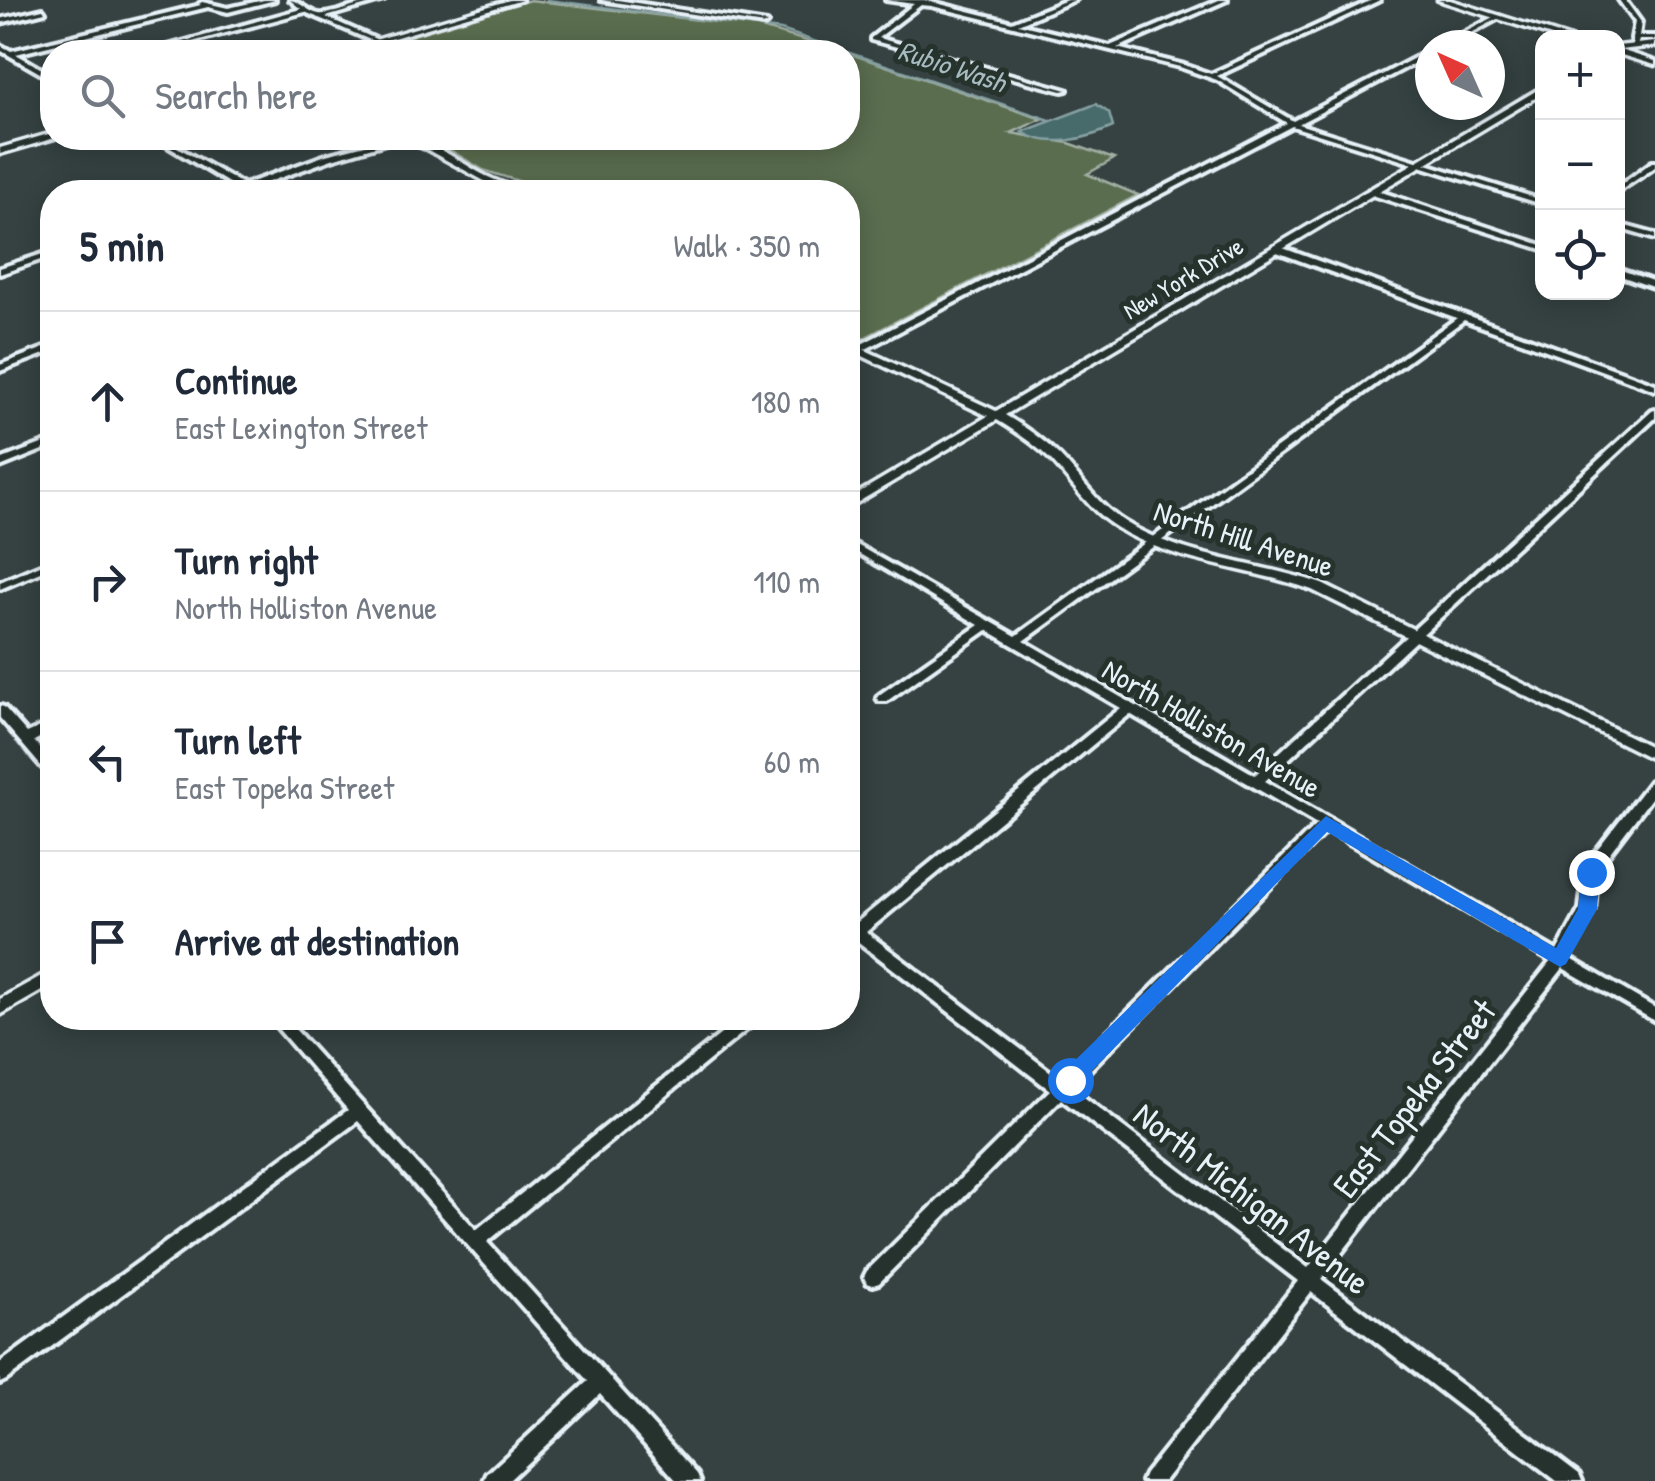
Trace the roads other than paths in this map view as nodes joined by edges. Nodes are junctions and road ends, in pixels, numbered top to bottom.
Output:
1 (194, 0) edge
2 (272, 0) edge
3 (293, 0) edge
4 (381, 0) edge
5 (518, 0) edge
6 (604, 0) edge
7 (889, 0) edge
8 (1072, 0) edge
9 (1224, 0) edge
10 (1377, 0) edge
11 (1442, 0) edge
12 (1622, 0) edge
13 (923, 1) edge
14 (206, 6) junction
15 (305, 10) junction
16 (43, 11) dead end
17 (321, 16) junction
18 (1498, 17) junction
19 (0, 21) edge
20 (764, 23) dead end
21 (1011, 24) junction
22 (1473, 30) edge
23 (1541, 30) edge
24 (65, 40) edge
25 (193, 40) edge
26 (375, 40) edge
27 (380, 40) edge
28 (1655, 41) edge
29 (1635, 42) junction
30 (40, 46) edge
31 (0, 47) edge
32 (1625, 47) edge
33 (1111, 48) junction
34 (1625, 52) edge
35 (11, 53) junction
36 (1415, 60) edge
37 (1655, 63) edge
38 (40, 71) edge
39 (1212, 76) junction
40 (1064, 90) dead end
41 (1535, 95) edge
42 (1294, 122) junction
43 (40, 139) edge
44 (178, 150) edge
45 (355, 150) edge
46 (434, 150) edge
47 (0, 151) edge
48 (1420, 164) junction
49 (1655, 164) edge
50 (229, 180) edge
51 (273, 180) edge
52 (484, 180) edge
53 (1625, 185) edge
54 (1372, 192) junction
55 (1535, 200) edge
56 (1625, 228) edge
57 (1655, 238) edge
58 (1535, 245) edge
59 (1277, 249) junction
60 (40, 258) edge
61 (0, 271) edge
62 (1625, 274) edge
63 (1655, 284) edge
64 (1463, 317) junction
65 (860, 343) edge
66 (860, 351) edge
67 (40, 353) edge
68 (0, 368) edge
69 (1655, 387) edge
70 (1655, 413) edge
71 (994, 416) junction
72 (40, 448) edge
73 (0, 464) edge
74 (860, 497) edge
75 (1154, 542) junction
76 (860, 550) edge
77 (40, 568) edge
78 (0, 586) edge
79 (986, 626) junction
80 (1416, 636) junction
81 (1015, 642) junction
82 (883, 698) dead end
83 (1129, 708) junction
84 (0, 710) edge
85 (40, 732) edge
86 (25, 740) junction
87 (1653, 752) edge
88 (40, 757) edge
89 (1255, 782) junction
90 (1655, 784) edge
91 (1326, 823) junction
92 (860, 924) edge
93 (860, 939) edge
94 (1560, 959) junction
95 (40, 984) edge
96 (0, 1008) edge
97 (1655, 1014) edge
98 (287, 1030) edge
99 (736, 1030) edge
100 (1061, 1088) junction
101 (360, 1110) junction
102 (475, 1241) junction
103 (873, 1277) dead end
104 (1309, 1280) junction
105 (0, 1374) edge
106 (602, 1381) junction
107 (494, 1481) edge
108 (690, 1481) edge
109 (1152, 1481) edge
110 (1572, 1481) edge

1 - 14 street
2 - 14 street
3 - 15 street
4 - 17 street
5 - 27 street
6 - 20 street
7 - 13 street
8 - 21 street
9 - 33 street
10 - 39 street
11 - 18 street
12 - 29 street
13 - 21 street
13 - 40 street
14 - 24 street
15 - 17 street
15 - 25 street
16 - 19 street
17 - 26 street
18 - 22 street
18 - 23 street
21 - 33 street
28 - 29 street
29 - 32 street
30 - 35 street
31 - 35 street
33 - 39 street
34 - 37 street
35 - 38 street
36 - 42 street
39 - 42 street
41 - 48 street, New York Drive
42 - 48 street
42 - 65 street
43 - 47 street
44 - 50 street
45 - 51 street
46 - 52 street
48 - 54 street, New York Drive
48 - 55 street
49 - 53 street
54 - 58 street
54 - 59 street, New York Drive
56 - 57 street
59 - 64 street
59 - 71 street, New York Drive
60 - 61 street
62 - 63 street
64 - 69 street
64 - 75 street
66 - 71 street, North Hill Avenue
67 - 68 street
70 - 80 street
71 - 74 street, New York Drive
71 - 75 street, North Hill Avenue
72 - 73 street
75 - 80 street, North Hill Avenue
75 - 81 street
76 - 79 street, North Holliston Avenue
77 - 78 street
79 - 81 street, North Holliston Avenue
79 - 82 street
80 - 87 street, North Hill Avenue
80 - 89 street
81 - 83 street, North Holliston Avenue
83 - 89 street, North Holliston Avenue
83 - 92 street
84 - 86 street
85 - 86 street
86 - 88 street
89 - 91 street, North Holliston Avenue
90 - 94 street, East Topeka Street
91 - 94 street, North Holliston Avenue
91 - 100 street
93 - 100 street, North Michigan Avenue
94 - 97 street, North Holliston Avenue
94 - 104 street, East Topeka Street
95 - 96 street
98 - 101 street
99 - 102 street
100 - 103 street
100 - 104 street, North Michigan Avenue
101 - 102 street
101 - 105 street
102 - 106 street
104 - 109 street, East Topeka Street
104 - 110 street, North Michigan Avenue
106 - 107 street
106 - 108 street

